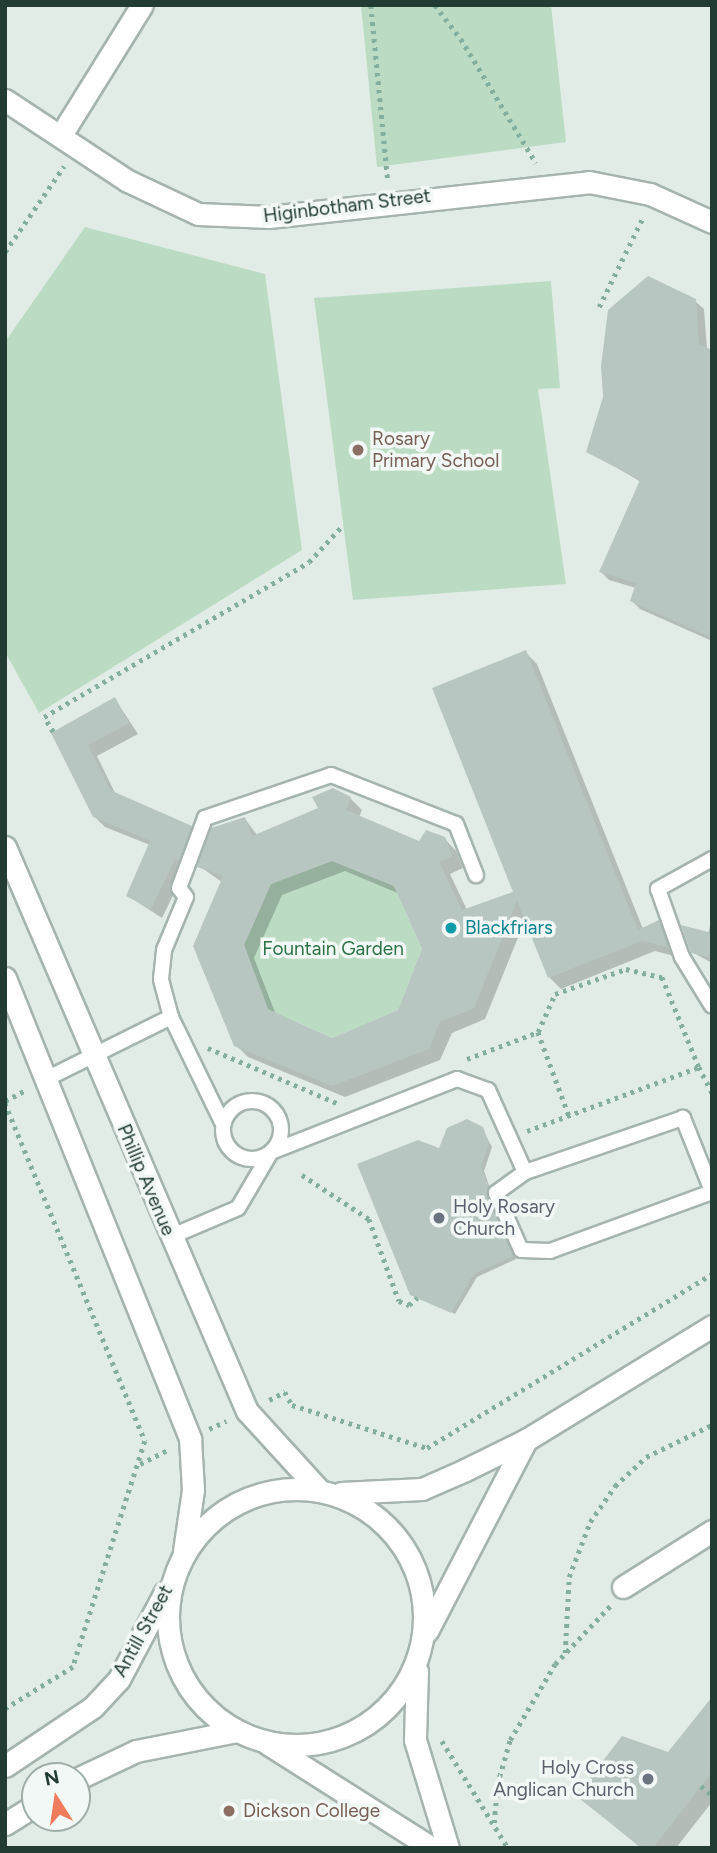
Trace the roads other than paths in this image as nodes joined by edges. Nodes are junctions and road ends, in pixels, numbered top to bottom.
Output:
1 (142, 5) edge
2 (5, 100) edge
3 (61, 135) junction
4 (712, 222) edge
5 (5, 847) edge
6 (712, 859) edge
7 (476, 875) dead end
8 (5, 978) edge
9 (712, 1006) edge
10 (171, 1017) junction
11 (94, 1056) junction
12 (44, 1080) junction
13 (223, 1124) junction
14 (271, 1152) junction
15 (525, 1172) junction
16 (712, 1191) edge
17 (170, 1237) junction
18 (712, 1326) edge
19 (526, 1440) junction
20 (326, 1492) junction
21 (712, 1531) edge
22 (180, 1561) junction
23 (623, 1587) road end
24 (421, 1646) junction
25 (237, 1731) junction
26 (266, 1742) junction
27 (5, 1766) edge
28 (91, 1772) edge
29 (21, 1814) edge
30 (5, 1824) edge
31 (432, 1848) edge
32 (449, 1848) edge

1 - 3 main road
2 - 3 main road, Higinbotham Street
3 - 4 main road, Higinbotham Street
5 - 11 main road, Phillip Avenue
6 - 9 lane
7 - 10 lane
8 - 12 main road
10 - 11 lane
10 - 13 lane
11 - 12 lane
11 - 17 main road, Phillip Avenue
12 - 22 main road
13 - 14 lane
13 - 14 lane
14 - 15 lane
14 - 17 lane
15 - 16 lane
15 - 16 lane
17 - 20 main road, Phillip Avenue
18 - 19 main road
19 - 20 main road
19 - 24 main road
20 - 22 main road
20 - 24 main road
21 - 23 main road
22 - 25 main road
22 - 27 main road, Antill Street
24 - 26 main road
24 - 32 main road
25 - 26 main road
25 - 28 main road
26 - 31 main road
29 - 30 main road

